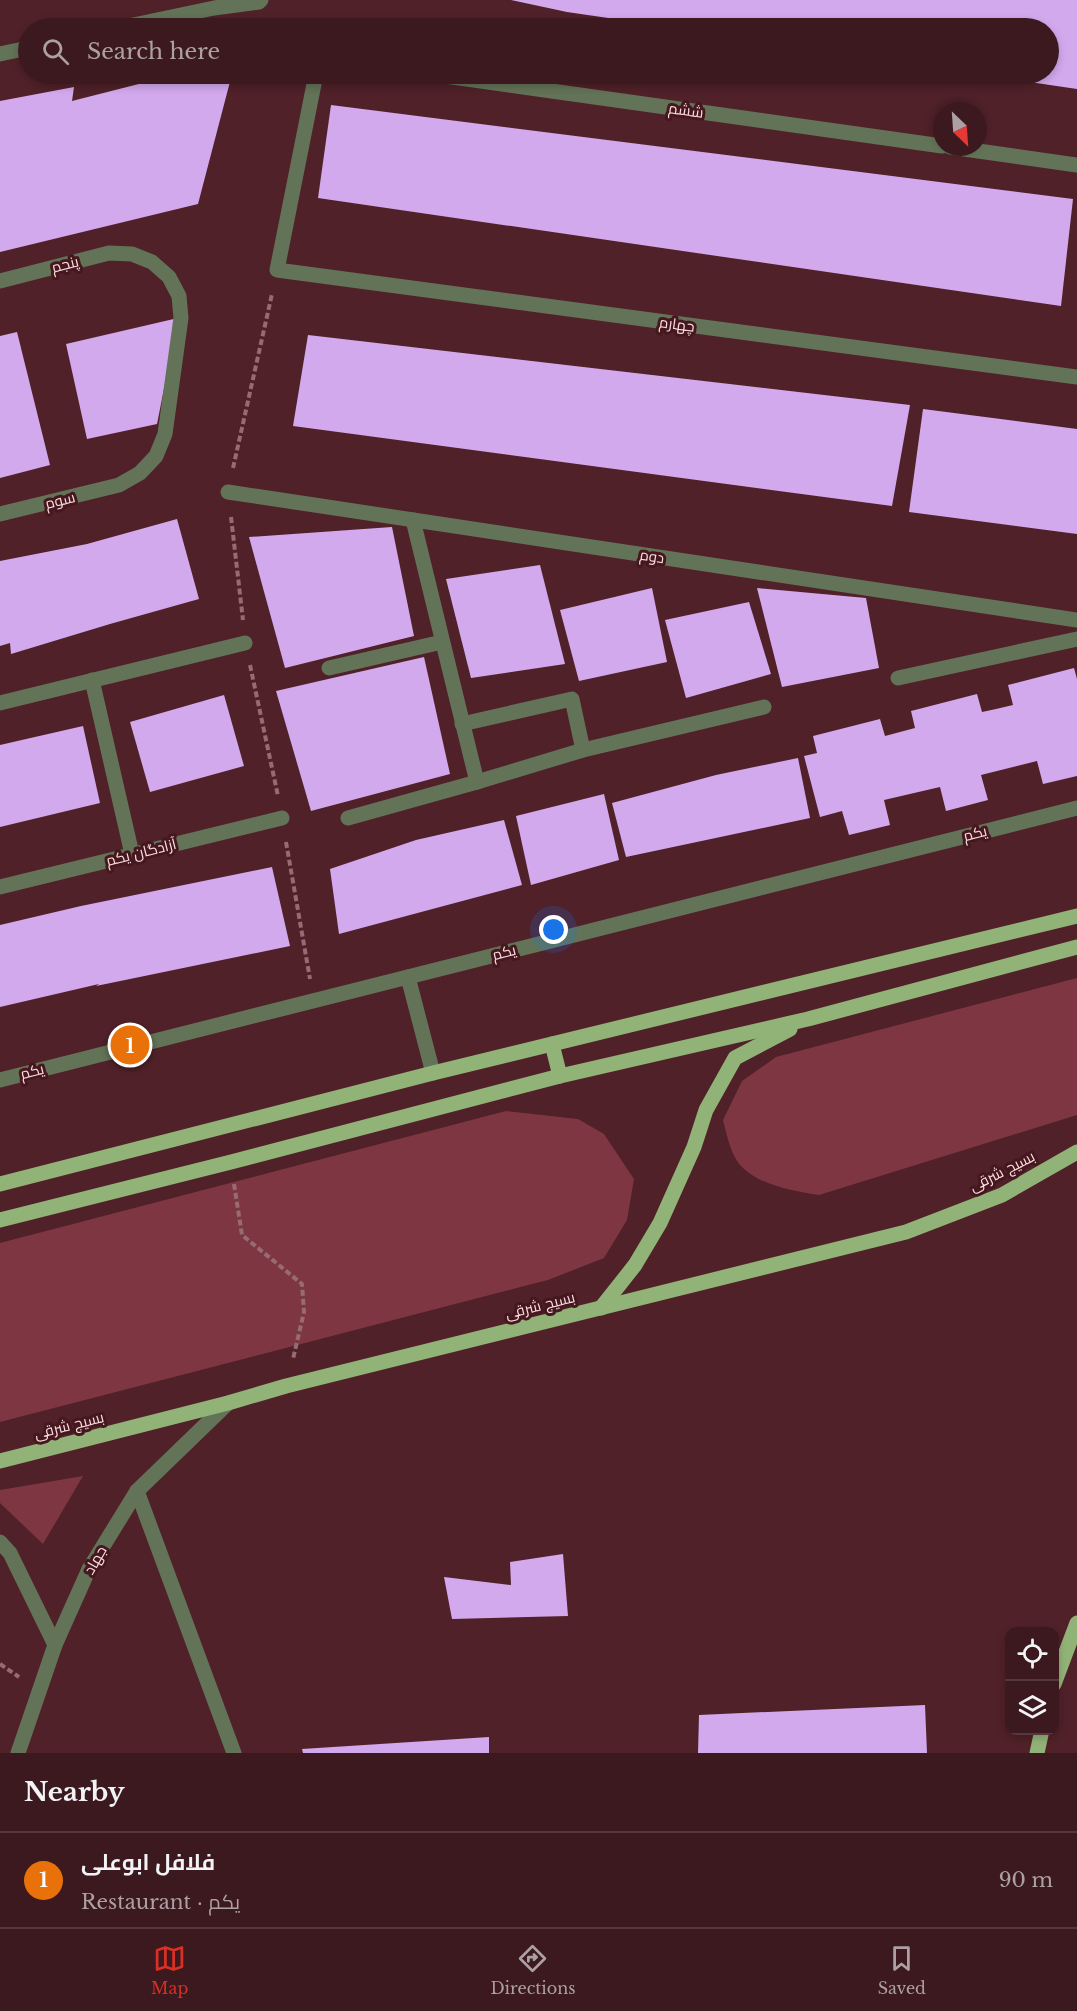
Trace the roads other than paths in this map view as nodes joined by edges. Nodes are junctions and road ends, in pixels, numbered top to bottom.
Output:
1 (261, 0) edge
2 (166, 18) edge
3 (18, 50) edge
4 (0, 54) edge
5 (314, 84) edge
6 (502, 84) edge
7 (933, 145) edge
8 (987, 152) edge
9 (1077, 165) edge
10 (132, 254) joint
11 (0, 281) edge
12 (1077, 377) edge
13 (228, 492) road end
14 (0, 514) edge
15 (413, 520) junction
16 (1077, 620) edge
17 (1077, 639) edge
18 (442, 642) junction
19 (245, 643) road end
20 (329, 668) dead end
21 (898, 678) dead end
22 (92, 680) junction
23 (0, 703) edge
24 (764, 707) dead end
25 (462, 724) junction
26 (583, 750) junction
27 (477, 782) junction
28 (1077, 808) edge
29 (282, 818) road end
30 (348, 818) dead end
31 (132, 854) junction
32 (0, 887) edge
33 (1077, 916) edge
34 (1077, 947) edge
35 (408, 976) junction
36 (808, 1019) junction
37 (552, 1044) junction
38 (433, 1073) junction
39 (560, 1076) junction
40 (0, 1080) edge
41 (1077, 1152) edge
42 (0, 1184) edge
43 (0, 1220) edge
44 (602, 1308) junction
45 (228, 1403) junction
46 (0, 1461) edge
47 (137, 1491) junction
48 (0, 1542) edge
49 (1077, 1623) edge
50 (55, 1645) junction
51 (1055, 1681) edge
52 (1041, 1735) edge
53 (18, 1753) edge
54 (234, 1753) edge
55 (1037, 1753) edge

1 - 2 street
3 - 4 street
5 - 12 street, چهارم
6 - 7 street, ششم
8 - 9 street
10 - 11 street, پنجم
10 - 14 street, سوم
13 - 15 street, دوم
15 - 16 street, دوم
15 - 18 street
17 - 21 street
18 - 20 street
18 - 25 street
19 - 22 street
22 - 23 street
22 - 31 street
24 - 26 street
25 - 26 street
25 - 27 street
26 - 27 street
27 - 30 street
28 - 35 street, یکم
29 - 31 street, آزادگان یکم
31 - 32 street, آزادگان یکم
33 - 37 main road
34 - 36 main road
35 - 38 street
35 - 40 street, یکم
36 - 39 main road
36 - 44 main road
37 - 38 main road
37 - 39 main road
38 - 42 main road
39 - 43 main road
41 - 44 main road, بسیج شرقی
44 - 45 main road, بسیج شرقی
45 - 46 main road, بسیج شرقی
45 - 47 street, جهاد
47 - 50 street, جهاد
47 - 54 street
48 - 50 street
49 - 51 main road
50 - 53 street, جهاد
52 - 55 main road

